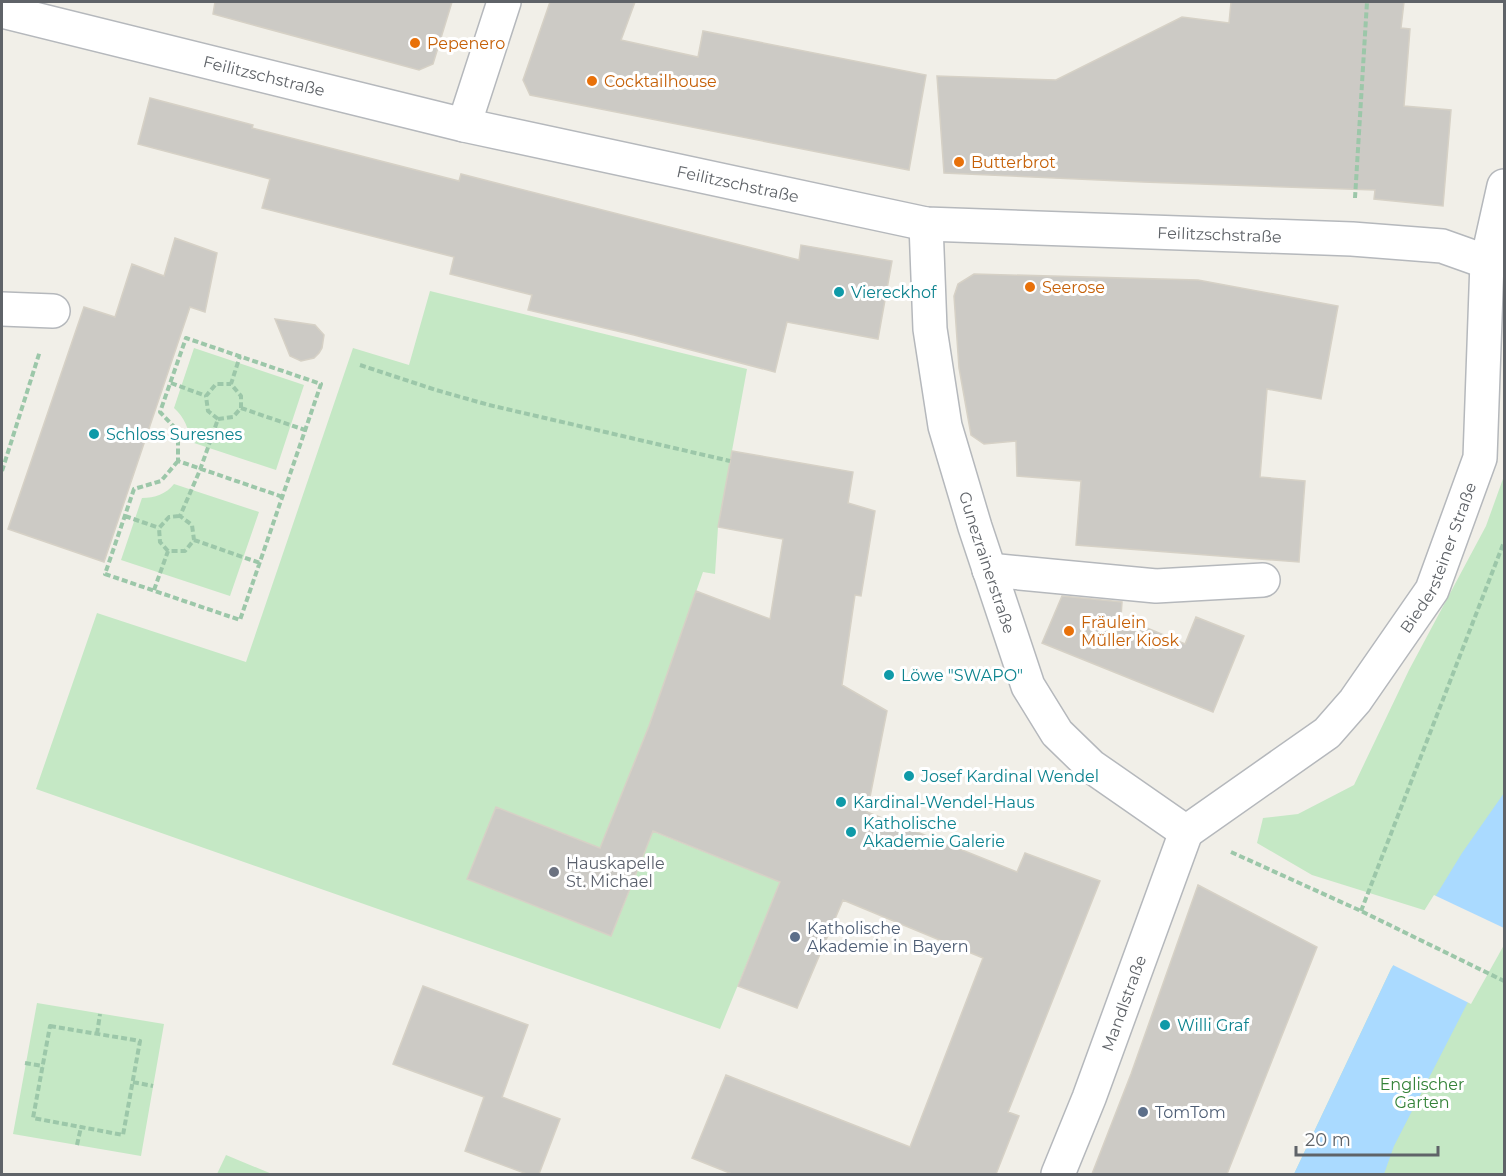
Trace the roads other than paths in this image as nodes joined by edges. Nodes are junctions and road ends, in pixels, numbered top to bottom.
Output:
1 (504, 2) edge
2 (2, 10) edge
3 (464, 125) junction
4 (1504, 186) edge
5 (926, 224) junction
6 (1488, 262) junction
7 (2, 309) edge
8 (52, 311) road end
9 (989, 570) junction
10 (1263, 580) dead end
11 (1186, 832) junction
12 (1058, 1174) edge

1 - 3 street
2 - 3 street, Feilitzschstraße
3 - 5 street, Feilitzschstraße
4 - 6 street, Biedersteiner Straße
5 - 6 street, Feilitzschstraße
5 - 9 street, Gunezrainerstraße
6 - 11 street, Biedersteiner Straße
7 - 8 street
9 - 10 street
9 - 11 street, Gunezrainerstraße
11 - 12 street, Mandlstraße

